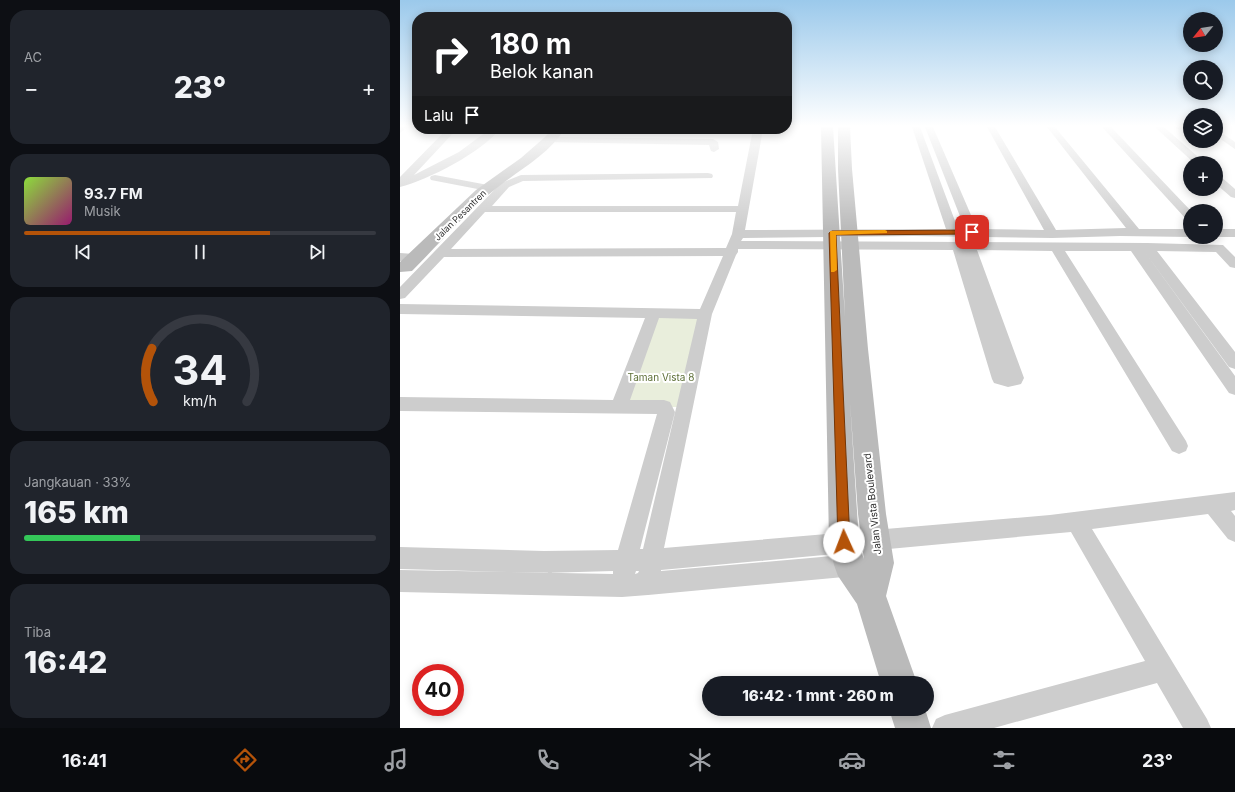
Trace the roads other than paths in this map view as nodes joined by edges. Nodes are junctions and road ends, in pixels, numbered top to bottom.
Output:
1 (421, 161) edge
2 (448, 161) edge
3 (526, 161) edge
4 (752, 161) edge
5 (831, 161) edge
6 (843, 161) edge
7 (928, 161) edge
8 (944, 161) edge
9 (1010, 161) edge
10 (1069, 161) edge
11 (1078, 161) edge
12 (1138, 161) edge
13 (933, 174) junction
14 (949, 174) junction
15 (708, 176) dead end
16 (435, 178) dead end
17 (400, 183) edge
18 (1223, 184) edge
19 (488, 188) junction
20 (1235, 195) edge
21 (482, 208) junction
22 (743, 209) junction
23 (1183, 210) edge
24 (953, 232) junction
25 (1120, 232) junction
26 (1134, 232) junction
27 (1183, 233) edge
28 (1235, 233) edge
29 (1223, 234) edge
30 (841, 239) junction
31 (1054, 240) junction
32 (966, 241) junction
33 (735, 244) junction
34 (1141, 247) junction
35 (440, 252) junction
36 (403, 264) edge
37 (1235, 264) edge
38 (400, 295) edge
39 (400, 309) edge
40 (654, 313) junction
41 (705, 314) junction
42 (1235, 363) edge
43 (1235, 389) edge
44 (400, 404) edge
45 (619, 407) junction
46 (1179, 446) dead end
47 (1235, 502) edge
48 (1214, 505) junction
49 (1076, 522) junction
50 (1235, 532) edge
51 (877, 552) junction
52 (846, 553) junction
53 (400, 558) edge
54 (651, 560) junction
55 (626, 562) junction
56 (400, 581) edge
57 (648, 584) junction
58 (622, 586) junction
59 (870, 596) junction
60 (1163, 669) junction
61 (897, 676) edge
62 (909, 716) edge
63 (913, 728) edge
64 (945, 728) edge
65 (1198, 728) edge

1 - 17 street
2 - 17 street
3 - 19 street, Jalan Pesantren
4 - 22 street
5 - 30 street, Jalan Vista Boulevard
6 - 30 street, Jalan Vista Boulevard
7 - 13 street
8 - 14 street
9 - 31 street
10 - 25 street
11 - 26 street
12 - 23 street
13 - 14 street
13 - 24 street
14 - 32 street
15 - 21 street
16 - 19 street
18 - 20 street
19 - 36 street, Jalan Pesantren
21 - 22 street
21 - 35 street
22 - 33 street
24 - 30 street
24 - 32 street
25 - 26 street
25 - 31 street
26 - 27 street
28 - 29 street
30 - 32 street
30 - 33 street
30 - 51 street, Jalan Vista Boulevard
30 - 52 street, Jalan Vista Boulevard
31 - 32 street
31 - 34 street
31 - 46 street
32 - 32 street
33 - 35 street
33 - 41 street
34 - 37 street
34 - 42 street
34 - 43 street
35 - 38 street
39 - 40 street
40 - 41 street
40 - 45 street
41 - 54 street
44 - 45 street
45 - 55 street
47 - 48 street
48 - 49 street
48 - 50 street
49 - 51 street
49 - 60 street
51 - 52 street
51 - 59 street, Jalan Vista Boulevard
52 - 54 street
52 - 57 street
52 - 59 street
53 - 55 street
54 - 55 street
54 - 57 street
55 - 58 street
56 - 58 street
57 - 58 street
59 - 61 street
60 - 64 street
60 - 65 street
62 - 63 street

